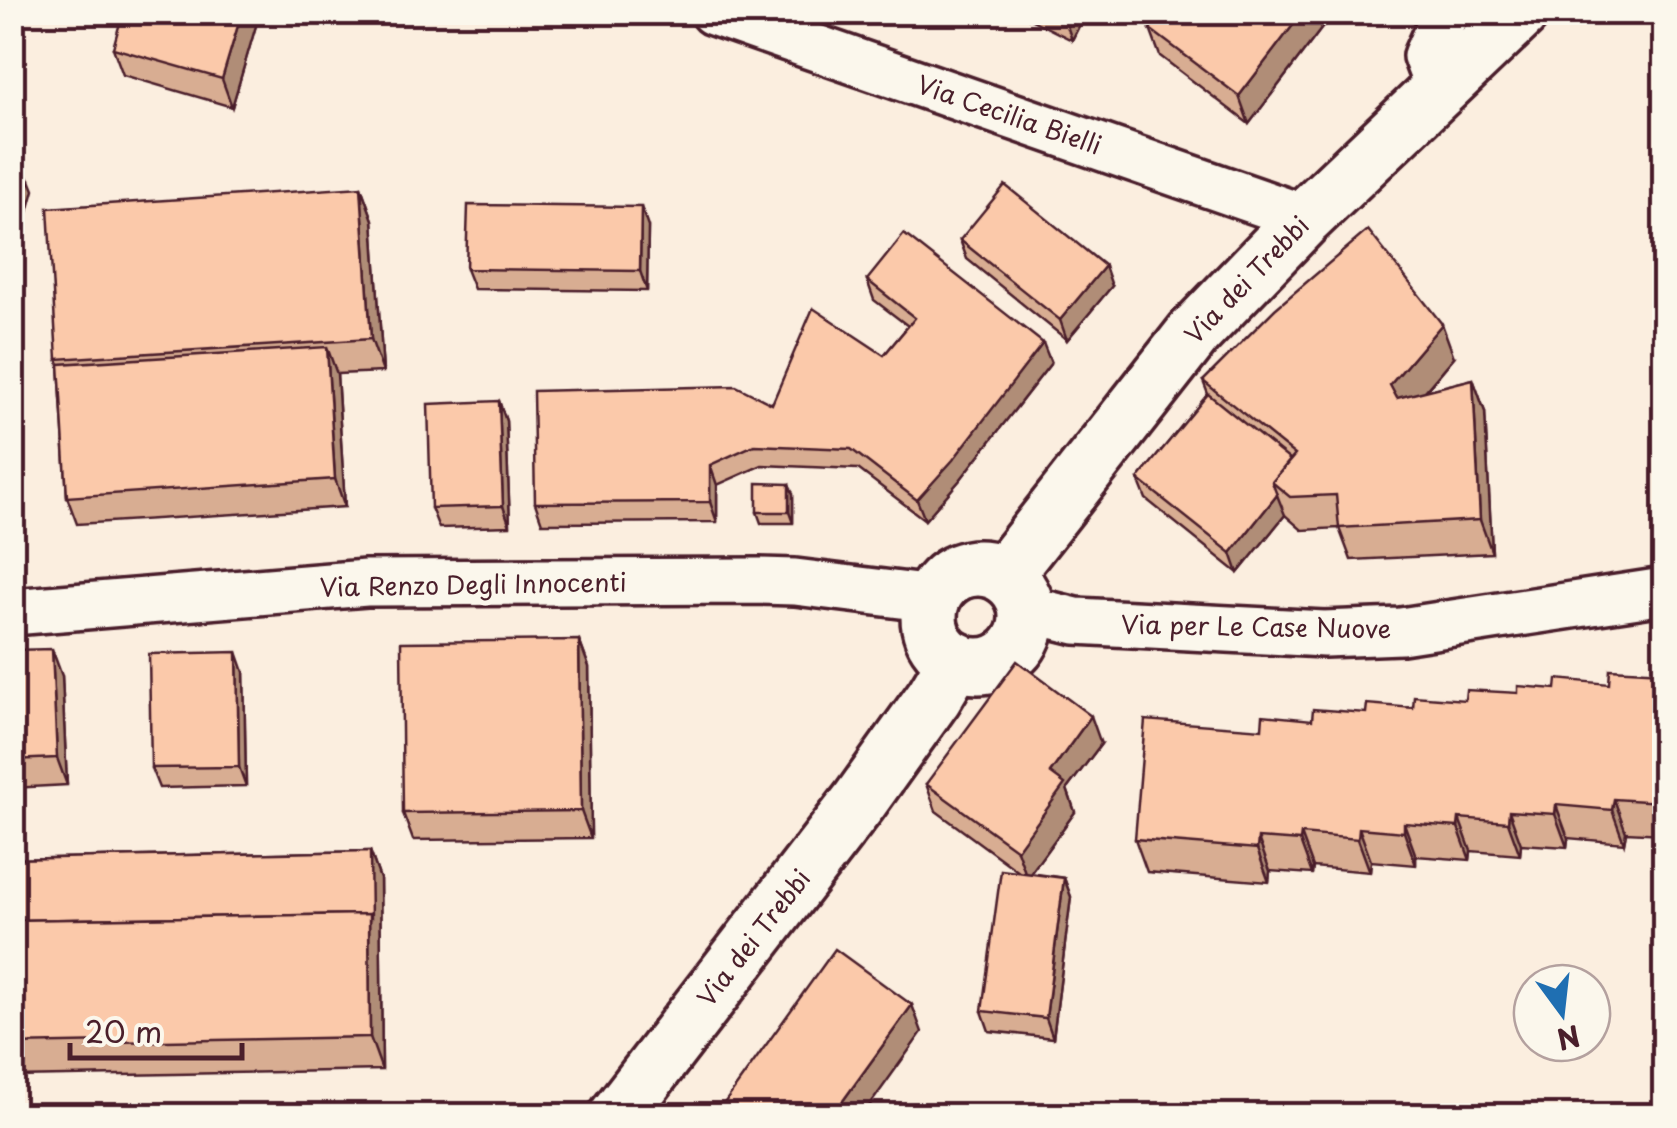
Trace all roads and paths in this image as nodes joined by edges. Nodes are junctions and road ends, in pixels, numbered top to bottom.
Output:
1 (713, 12) edge
2 (1446, 12) edge
3 (1521, 12) edge
4 (1439, 90) junction
5 (1305, 218) junction
6 (1664, 591) edge
7 (1015, 592) junction
8 (933, 598) junction
9 (12, 612) edge
10 (956, 660) junction
11 (617, 1116) edge

1 - 5 street, Via Cecilia Bielli
2 - 4 street
3 - 4 street, Via dei Trebbi
4 - 5 street, Via dei Trebbi
5 - 7 street, Via dei Trebbi
6 - 7 street, Via per Le Case Nuove
7 - 8 street
7 - 10 street
8 - 9 street, Via Renzo Degli Innocenti
8 - 10 street
10 - 11 street, Via dei Trebbi

